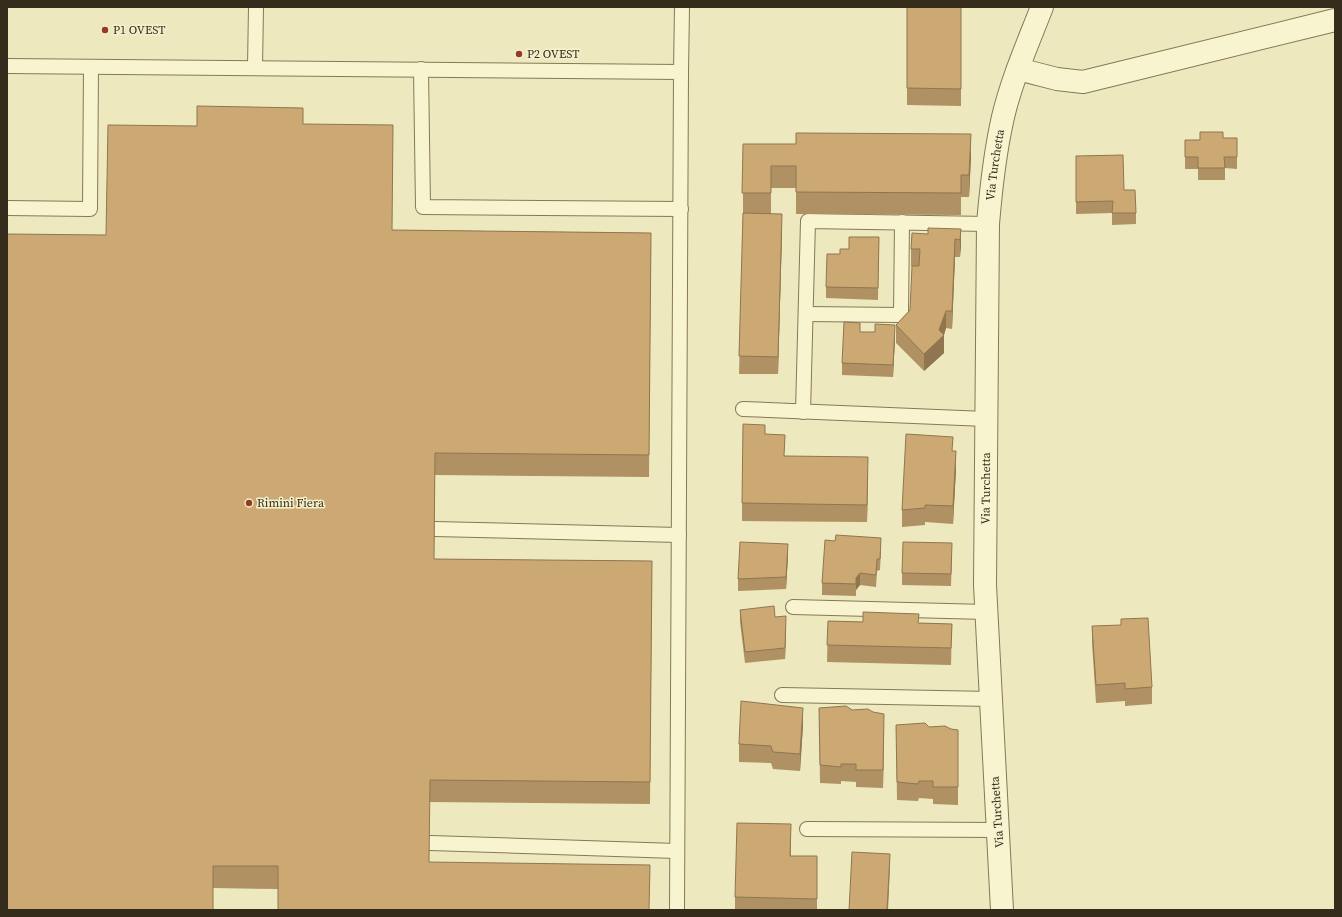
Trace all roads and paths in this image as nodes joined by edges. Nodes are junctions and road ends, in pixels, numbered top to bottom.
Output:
1 (256, 7) edge
2 (682, 7) edge
3 (1042, 7) edge
4 (1335, 20) edge
5 (7, 66) edge
6 (91, 67) junction
7 (255, 67) junction
8 (421, 69) junction
9 (1018, 69) junction
10 (682, 72) junction
11 (7, 208) edge
12 (681, 209) junction
13 (902, 222) junction
14 (988, 224) junction
15 (806, 314) junction
16 (743, 409) dead end
17 (803, 412) junction
18 (986, 419) junction
19 (434, 529) edge
20 (679, 535) junction
21 (794, 607) dead end
22 (986, 612) junction
23 (782, 695) dead end
24 (991, 699) junction
25 (807, 829) dead end
26 (1000, 830) junction
27 (430, 843) edge
28 (677, 851) junction
29 (676, 910) edge
30 (1002, 910) edge

1 - 7 lane
2 - 10 lane
3 - 9 street, Via Turchetta
4 - 9 street
5 - 6 lane
6 - 7 lane
6 - 11 lane
7 - 8 lane
8 - 10 lane
8 - 12 lane
9 - 14 street, Via Turchetta
10 - 12 lane
12 - 20 lane
13 - 14 lane
13 - 15 lane
13 - 15 lane
14 - 18 street, Via Turchetta
15 - 17 lane
16 - 17 lane
17 - 18 lane
18 - 22 street, Via Turchetta
19 - 20 lane
20 - 28 lane
21 - 22 lane
22 - 24 street, Via Turchetta
23 - 24 lane
24 - 26 street, Via Turchetta
25 - 26 lane
26 - 30 street, Via Turchetta
27 - 28 lane
28 - 29 lane

